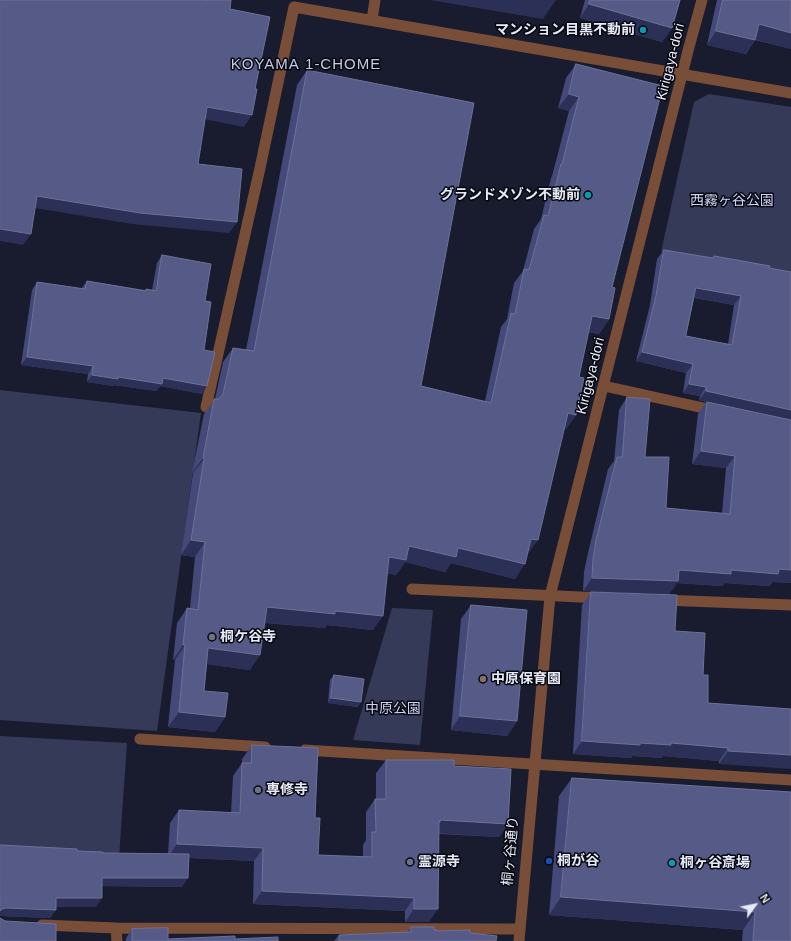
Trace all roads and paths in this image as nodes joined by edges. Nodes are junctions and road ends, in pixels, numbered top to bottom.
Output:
1 (375, 0) edge
2 (702, 0) edge
3 (372, 20) junction
4 (683, 74) junction
5 (791, 93) edge
6 (604, 386) junction
7 (206, 407) dead end
8 (728, 414) edge
9 (412, 589) dead end
10 (550, 596) junction
11 (613, 598) edge
12 (652, 600) edge
13 (791, 605) edge
14 (140, 739) dead end
15 (273, 748) edge
16 (297, 749) edge
17 (534, 764) junction
18 (791, 780) edge
19 (31, 924) edge
20 (116, 928) junction
21 (519, 929) junction
22 (117, 941) edge
23 (519, 941) edge

1 - 3 street
2 - 4 street, Kirigaya-dori
3 - 4 street
3 - 7 street
4 - 5 street
4 - 6 street, Kirigaya-dori
6 - 8 street
6 - 10 street, Kirigaya-dori
9 - 10 street
10 - 11 street
10 - 17 street, Kirigaya-dori
12 - 13 street
14 - 15 street
16 - 17 street
17 - 18 street
17 - 21 street, 桐ヶ谷通り
19 - 20 street
20 - 21 street
20 - 22 street
21 - 23 street, 桐ヶ谷通り

